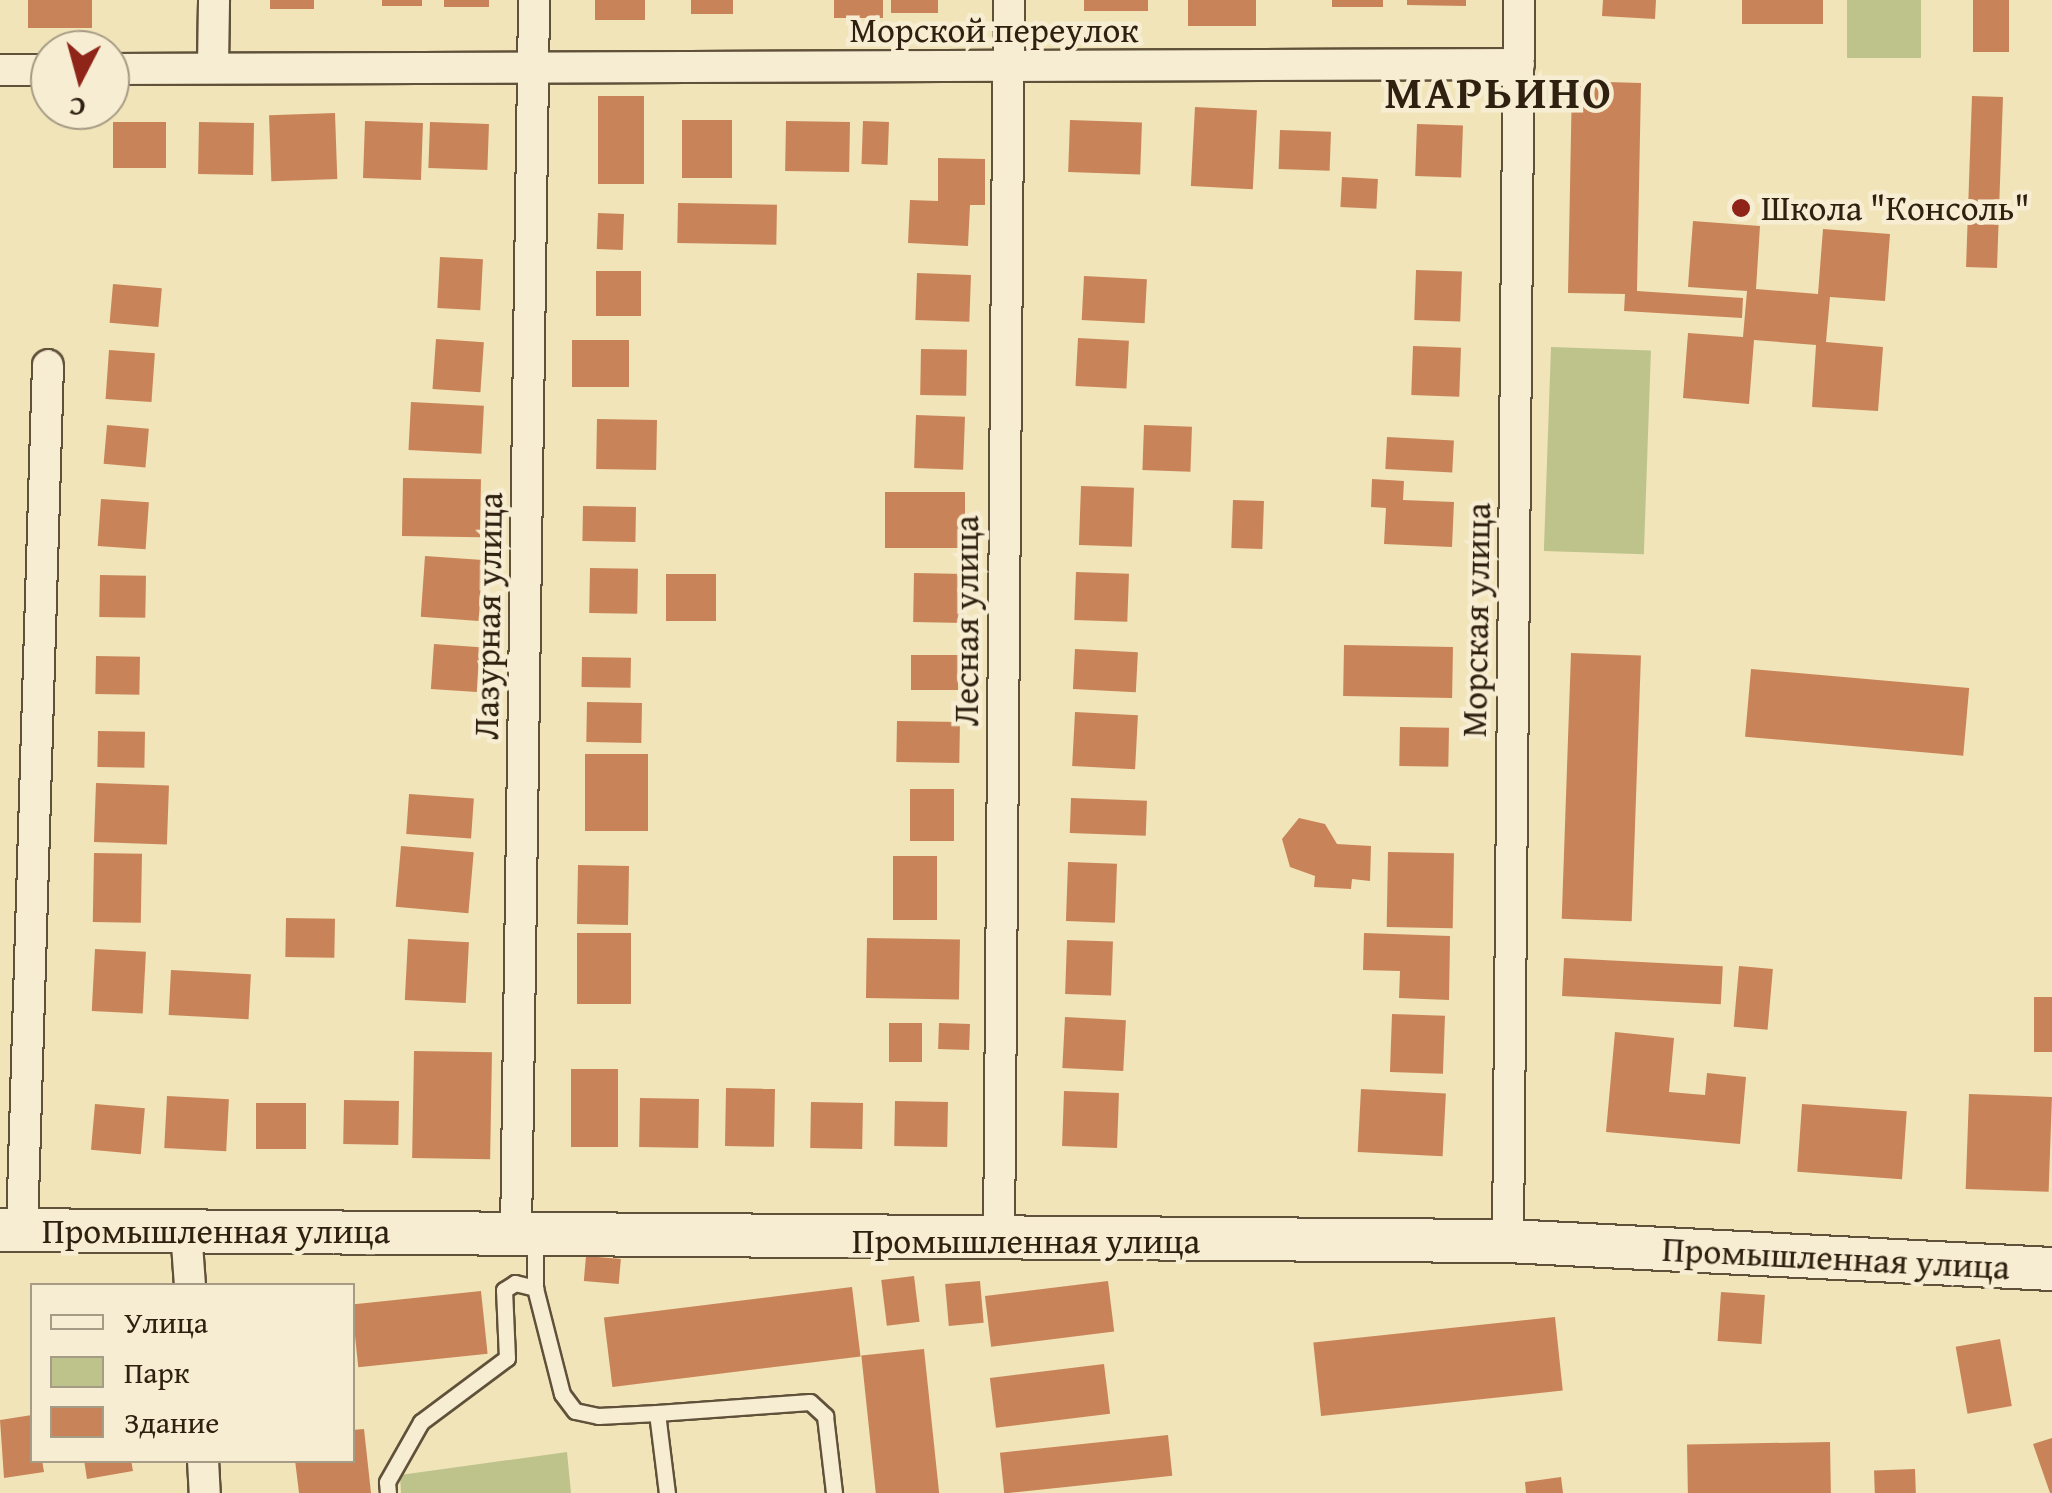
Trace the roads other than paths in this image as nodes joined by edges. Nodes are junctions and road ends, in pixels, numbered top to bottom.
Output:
1 (214, 0) edge
2 (534, 0) edge
3 (1009, 0) edge
4 (1519, 0) edge
5 (534, 63) junction
6 (1519, 64) junction
7 (213, 66) junction
8 (130, 68) edge
9 (1008, 69) junction
10 (0, 70) edge
11 (30, 70) edge
12 (48, 365) dead end
13 (11, 1230) edge
14 (186, 1230) junction
15 (526, 1233) junction
16 (1508, 1240) junction
17 (999, 1243) junction
18 (2052, 1269) edge
19 (190, 1283) edge
20 (535, 1288) junction
21 (658, 1413) junction
22 (203, 1463) edge
23 (205, 1493) edge
24 (388, 1493) edge
25 (667, 1493) edge
26 (834, 1493) edge

1 - 7 street
2 - 5 street, Лазурная улица
3 - 9 street, Лесная улица
4 - 6 street, Морская улица
5 - 7 street, Морской переулок
5 - 9 street, Морской переулок
5 - 15 street, Лазурная улица
6 - 9 street, Морской переулок
6 - 16 street, Морская улица
7 - 8 street, Морской переулок
9 - 17 street, Лесная улица
10 - 11 street
12 - 13 street
13 - 14 street, Промышленная улица
14 - 15 street, Промышленная улица
14 - 19 street
15 - 17 street, Промышленная улица
15 - 20 lane
16 - 17 street, Промышленная улица
16 - 18 street, Промышленная улица
20 - 21 lane
20 - 24 lane
21 - 25 lane
21 - 26 lane
22 - 23 street

